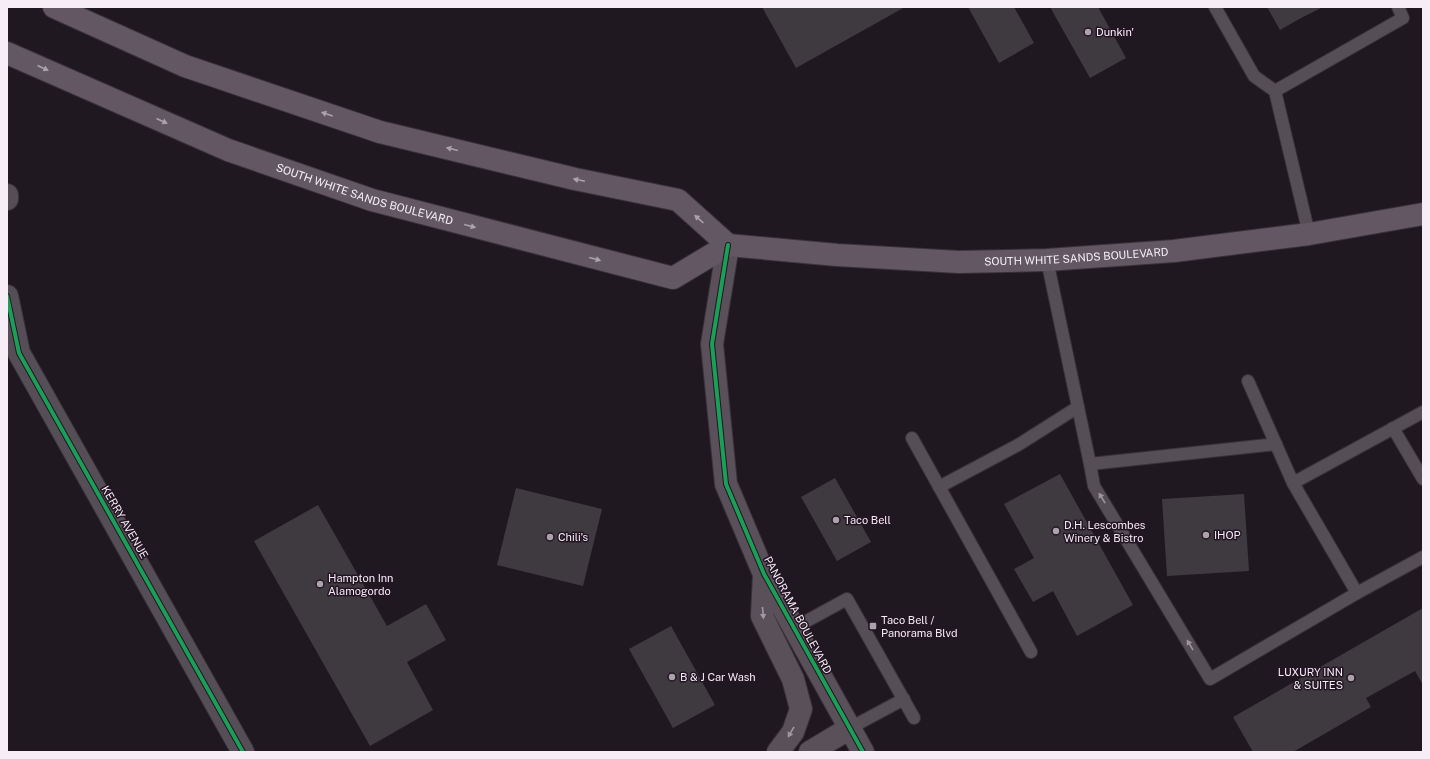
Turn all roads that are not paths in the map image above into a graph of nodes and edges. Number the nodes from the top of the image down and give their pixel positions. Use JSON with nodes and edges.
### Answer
{"nodes":[{"id":1,"x":54,"y":7,"type":"edge"},
{"id":2,"x":1215,"y":7,"type":"edge"},
{"id":3,"x":1398,"y":7,"type":"edge"},
{"id":4,"x":7,"y":53,"type":"edge"},
{"id":5,"x":1275,"y":91,"type":"junction"},
{"id":6,"x":7,"y":195,"type":"edge"},
{"id":7,"x":7,"y":199,"type":"edge"},
{"id":8,"x":1423,"y":214,"type":"edge"},
{"id":9,"x":1309,"y":234,"type":"junction"},
{"id":10,"x":728,"y":245,"type":"junction"},
{"id":11,"x":1047,"y":260,"type":"junction"},
{"id":12,"x":7,"y":296,"type":"edge"},
{"id":13,"x":1248,"y":381,"type":"dead end"},
{"id":14,"x":1078,"y":407,"type":"junction"},
{"id":15,"x":1423,"y":412,"type":"edge"},
{"id":16,"x":1393,"y":428,"type":"junction"},
{"id":17,"x":912,"y":438,"type":"dead end"},
{"id":18,"x":1276,"y":444,"type":"junction"},
{"id":19,"x":1090,"y":464,"type":"junction"},
{"id":20,"x":1423,"y":479,"type":"edge"},
{"id":21,"x":1292,"y":482,"type":"junction"},
{"id":22,"x":939,"y":487,"type":"junction"},
{"id":23,"x":1423,"y":557,"type":"edge"},
{"id":24,"x":764,"y":574,"type":"junction"},
{"id":25,"x":1357,"y":592,"type":"junction"},
{"id":26,"x":794,"y":628,"type":"junction"},
{"id":27,"x":1031,"y":652,"type":"dead end"},
{"id":28,"x":904,"y":698,"type":"junction"},
{"id":29,"x":914,"y":718,"type":"dead end"},
{"id":30,"x":850,"y":728,"type":"junction"},
{"id":31,"x":242,"y":752,"type":"edge"},
{"id":32,"x":778,"y":752,"type":"edge"},
{"id":33,"x":810,"y":752,"type":"edge"},
{"id":34,"x":863,"y":752,"type":"edge"}],
"edges":[{"from":10,"to":1,"type":"main road","one_way":true},
{"from":2,"to":5,"type":"lane"},
{"from":3,"to":5,"type":"lane"},
{"from":4,"to":10,"type":"main road","name":"SOUTH WHITE SANDS BOULEVARD","one_way":true},
{"from":5,"to":9,"type":"lane"},
{"from":6,"to":7,"type":"street"},
{"from":8,"to":9,"type":"main road","name":"SOUTH WHITE SANDS BOULEVARD"},
{"from":9,"to":11,"type":"main road","name":"SOUTH WHITE SANDS BOULEVARD"},
{"from":10,"to":11,"type":"main road","name":"SOUTH WHITE SANDS BOULEVARD"},
{"from":10,"to":24,"type":"main road","name":"PANORAMA BOULEVARD"},
{"from":11,"to":14,"type":"lane"},
{"from":12,"to":31,"type":"street","name":"KERRY AVENUE"},
{"from":13,"to":18,"type":"lane"},
{"from":14,"to":19,"type":"lane"},
{"from":14,"to":22,"type":"lane"},
{"from":15,"to":16,"type":"lane"},
{"from":16,"to":20,"type":"lane"},
{"from":16,"to":21,"type":"lane"},
{"from":17,"to":22,"type":"lane"},
{"from":18,"to":19,"type":"lane"},
{"from":18,"to":21,"type":"lane"},
{"from":25,"to":19,"type":"lane","one_way":true},
{"from":21,"to":25,"type":"lane"},
{"from":22,"to":27,"type":"lane"},
{"from":23,"to":25,"type":"lane"},
{"from":24,"to":26,"type":"main road","name":"PANORAMA BOULEVARD"},
{"from":24,"to":32,"type":"main road","one_way":true},
{"from":26,"to":28,"type":"lane"},
{"from":26,"to":30,"type":"main road","name":"PANORAMA BOULEVARD"},
{"from":28,"to":29,"type":"lane"},
{"from":28,"to":30,"type":"lane"},
{"from":30,"to":33,"type":"main road"},
{"from":30,"to":34,"type":"main road","name":"PANORAMA BOULEVARD"}]}
